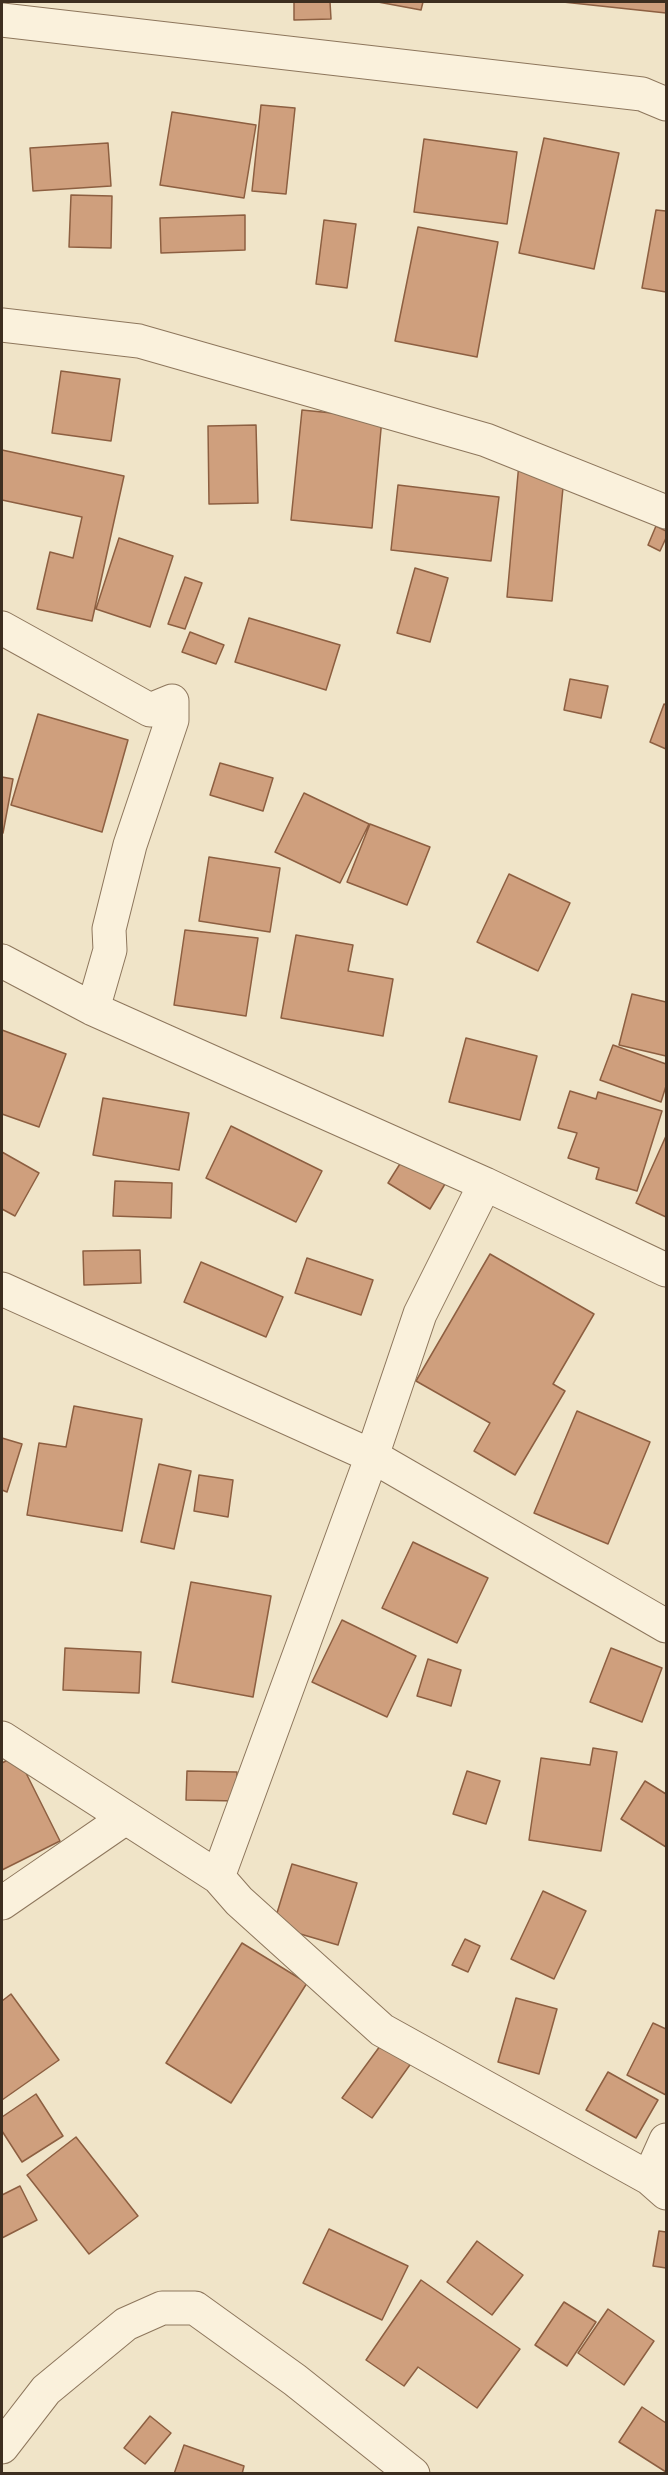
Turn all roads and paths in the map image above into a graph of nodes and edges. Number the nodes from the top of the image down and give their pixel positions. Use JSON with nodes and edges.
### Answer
{"nodes":[{"id":1,"x":2,"y":20,"type":"edge"},
{"id":2,"x":666,"y":104,"type":"edge"},
{"id":3,"x":2,"y":325,"type":"edge"},
{"id":4,"x":666,"y":512,"type":"edge"},
{"id":5,"x":2,"y":628,"type":"edge"},
{"id":6,"x":4,"y":966,"type":"edge"},
{"id":7,"x":93,"y":1009,"type":"junction"},
{"id":8,"x":486,"y":1184,"type":"junction"},
{"id":9,"x":666,"y":1270,"type":"edge"},
{"id":10,"x":2,"y":1289,"type":"edge"},
{"id":11,"x":372,"y":1456,"type":"junction"},
{"id":12,"x":666,"y":1626,"type":"edge"},
{"id":13,"x":2,"y":1738,"type":"edge"},
{"id":14,"x":124,"y":1819,"type":"junction"},
{"id":15,"x":218,"y":1877,"type":"junction"},
{"id":16,"x":2,"y":1903,"type":"edge"},
{"id":17,"x":666,"y":2140,"type":"edge"},
{"id":18,"x":658,"y":2185,"type":"edge"},
{"id":19,"x":2,"y":2447,"type":"edge"},
{"id":20,"x":398,"y":2469,"type":"edge"}],
"edges":[{"from":1,"to":2,"type":"street"},
{"from":3,"to":4,"type":"street"},
{"from":5,"to":7,"type":"street"},
{"from":6,"to":7,"type":"street"},
{"from":7,"to":8,"type":"street"},
{"from":8,"to":9,"type":"street"},
{"from":8,"to":11,"type":"street"},
{"from":10,"to":11,"type":"street"},
{"from":11,"to":12,"type":"street"},
{"from":11,"to":15,"type":"street"},
{"from":13,"to":14,"type":"street"},
{"from":14,"to":15,"type":"street"},
{"from":14,"to":16,"type":"street"},
{"from":15,"to":18,"type":"street"},
{"from":17,"to":18,"type":"street"},
{"from":19,"to":20,"type":"street"}]}
